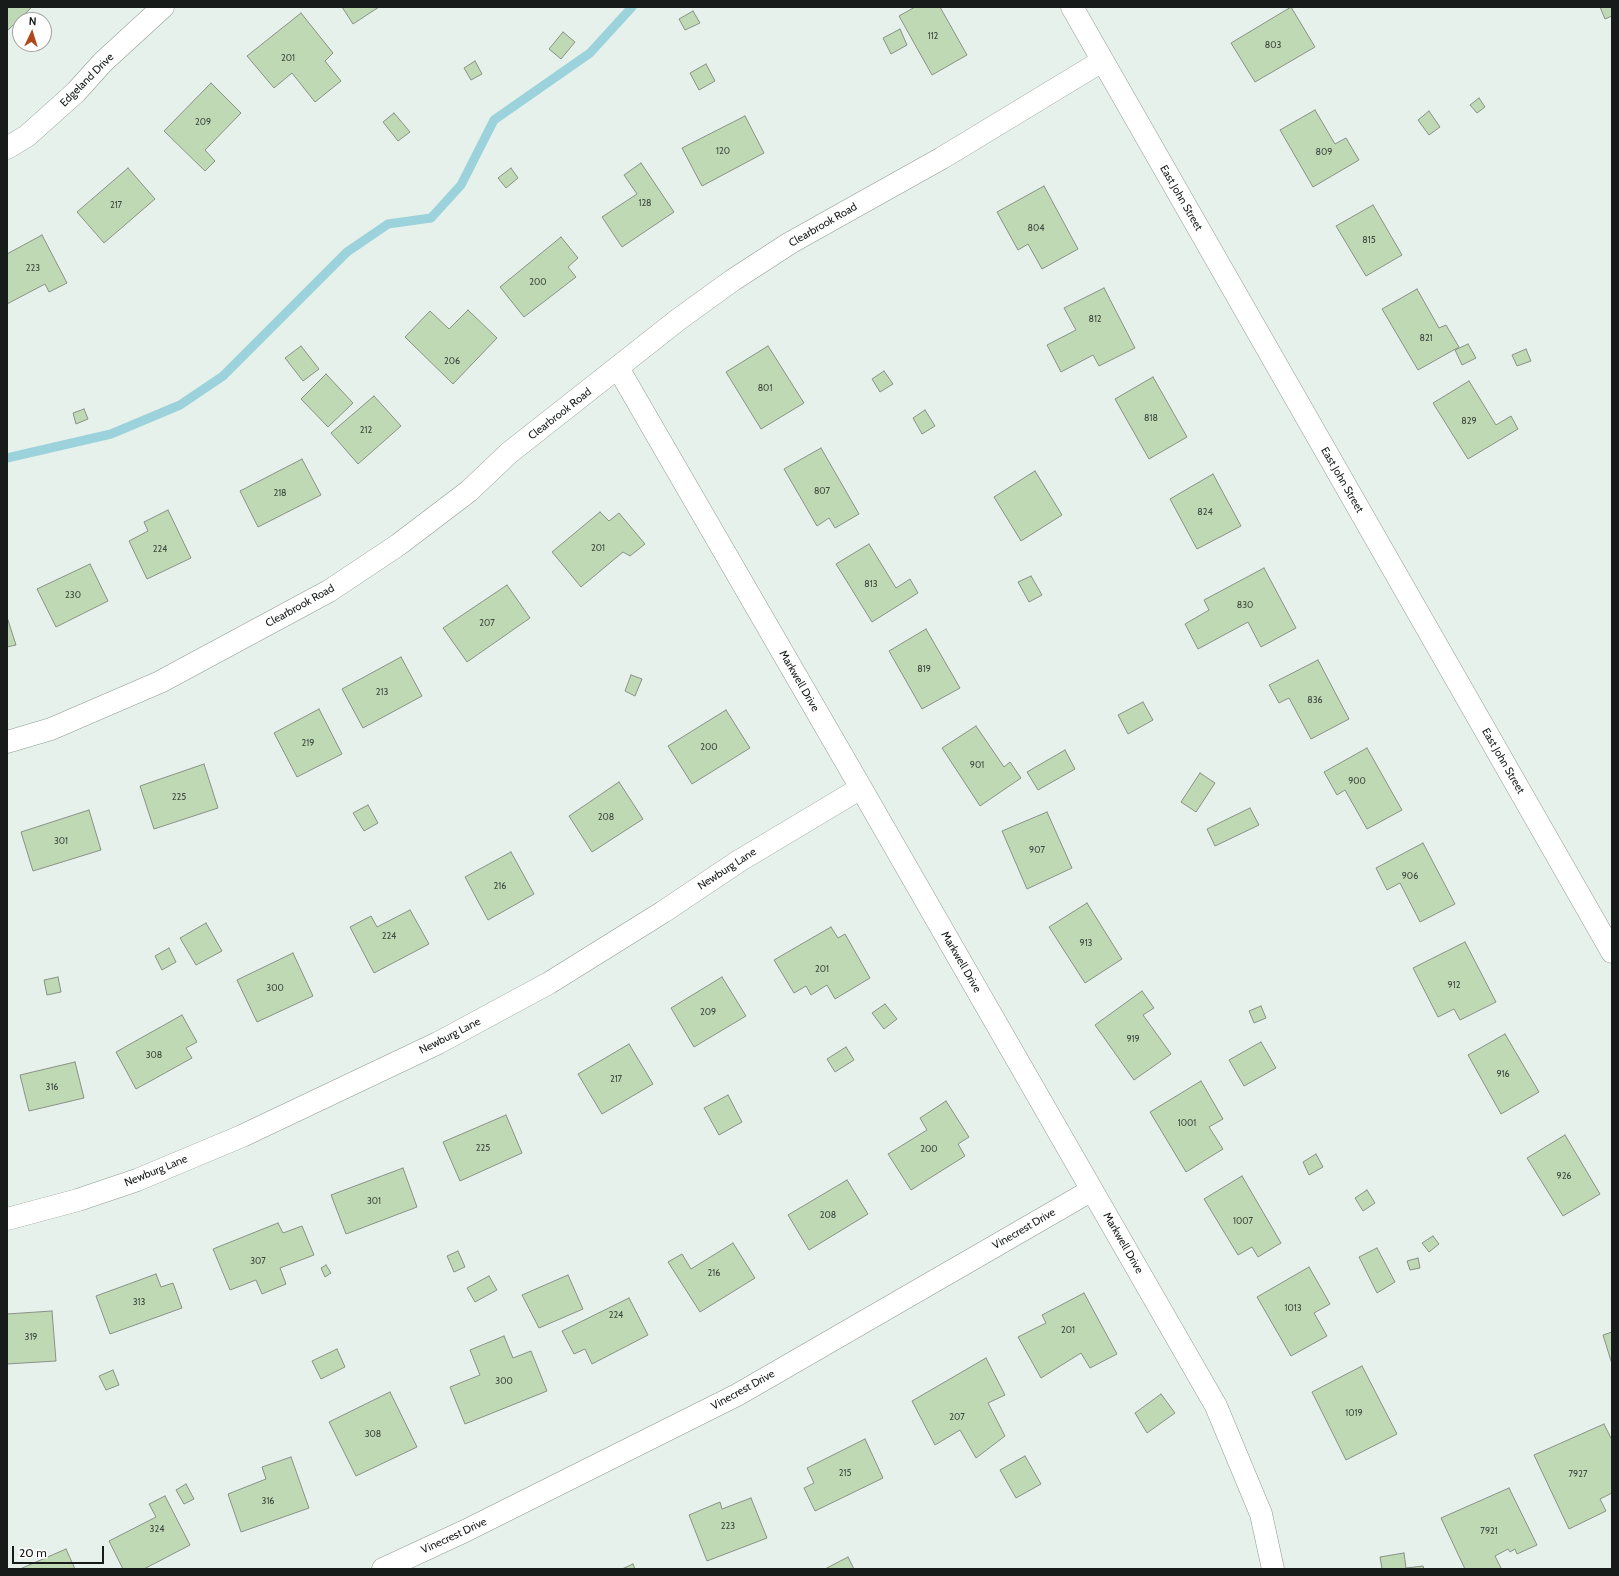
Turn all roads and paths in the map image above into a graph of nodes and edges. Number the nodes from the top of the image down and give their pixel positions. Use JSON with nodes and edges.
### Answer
{"nodes":[{"id":1,"x":163,"y":7,"type":"edge"},
{"id":2,"x":1072,"y":7,"type":"edge"},
{"id":3,"x":1102,"y":61,"type":"junction"},
{"id":4,"x":7,"y":148,"type":"edge"},
{"id":5,"x":618,"y":368,"type":"junction"},
{"id":6,"x":7,"y":742,"type":"edge"},
{"id":7,"x":861,"y":788,"type":"junction"},
{"id":8,"x":1612,"y":952,"type":"edge"},
{"id":9,"x":1092,"y":1190,"type":"junction"},
{"id":10,"x":7,"y":1219,"type":"edge"},
{"id":11,"x":383,"y":1569,"type":"edge"},
{"id":12,"x":1273,"y":1569,"type":"edge"}],
"edges":[{"from":1,"to":4,"type":"street","name":"Edgeland Drive"},
{"from":2,"to":3,"type":"street","name":"East John Street"},
{"from":3,"to":5,"type":"street","name":"Clearbrook Road"},
{"from":3,"to":8,"type":"street","name":"East John Street"},
{"from":5,"to":6,"type":"street","name":"Clearbrook Road"},
{"from":5,"to":7,"type":"street","name":"Markwell Drive"},
{"from":7,"to":9,"type":"street","name":"Markwell Drive"},
{"from":7,"to":10,"type":"street","name":"Newburg Lane"},
{"from":9,"to":11,"type":"street","name":"Vinecrest Drive"},
{"from":9,"to":12,"type":"street","name":"Markwell Drive"}]}
